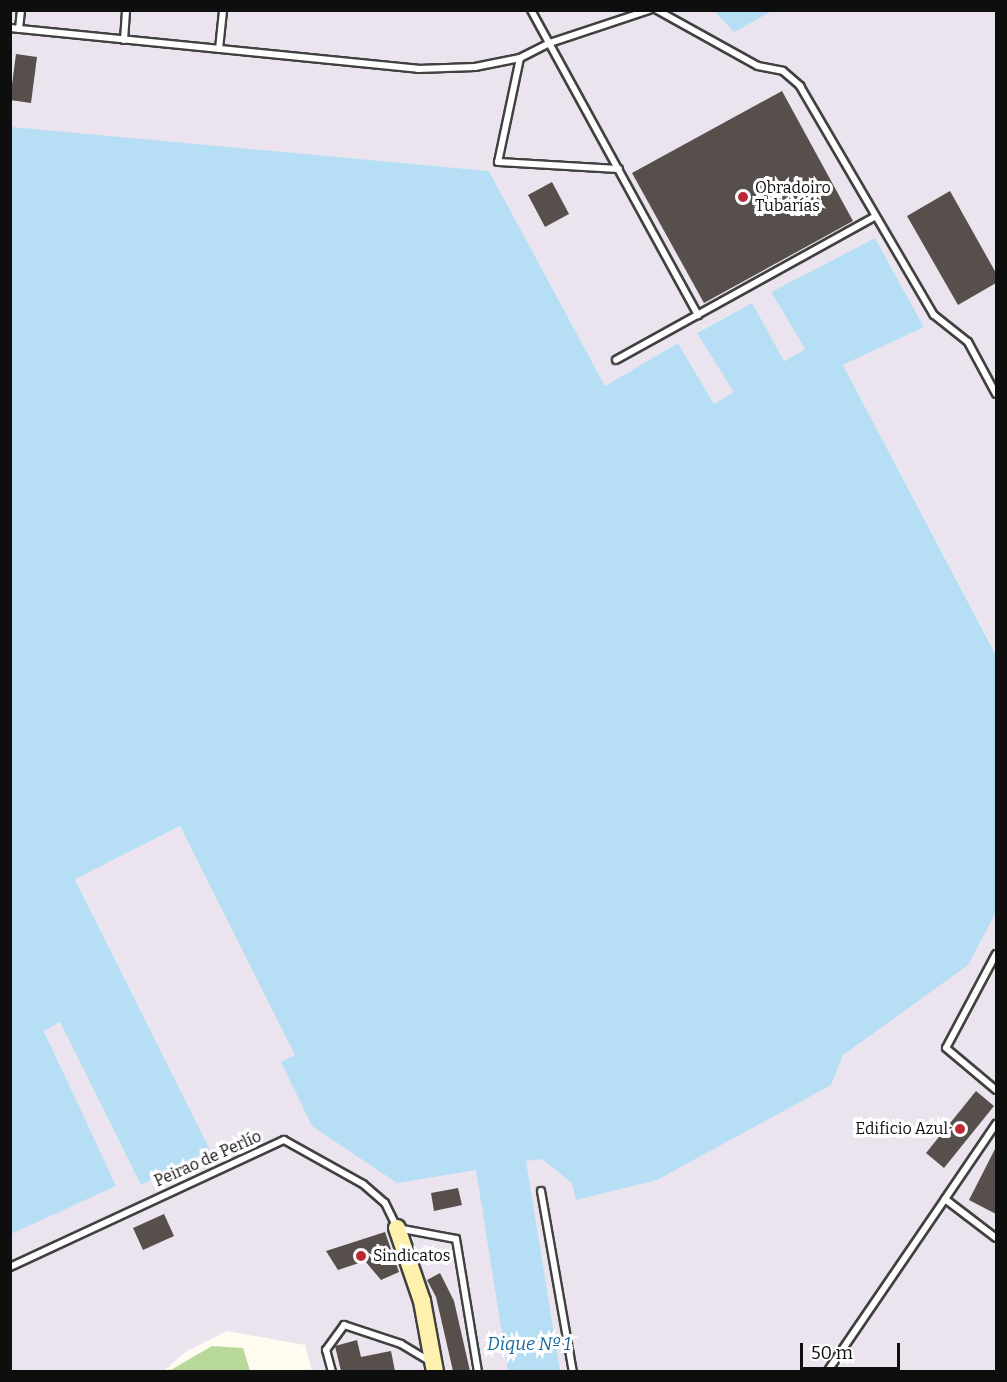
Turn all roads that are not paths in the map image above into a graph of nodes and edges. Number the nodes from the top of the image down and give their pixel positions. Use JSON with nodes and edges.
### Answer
{"nodes":[{"id":1,"x":21,"y":10,"type":"edge"},
{"id":2,"x":126,"y":10,"type":"edge"},
{"id":3,"x":223,"y":10,"type":"edge"},
{"id":4,"x":531,"y":10,"type":"edge"},
{"id":5,"x":649,"y":10,"type":"edge"},
{"id":6,"x":657,"y":10,"type":"edge"},
{"id":7,"x":10,"y":28,"type":"edge"},
{"id":8,"x":20,"y":29,"type":"junction"},
{"id":9,"x":124,"y":40,"type":"junction"},
{"id":10,"x":549,"y":43,"type":"junction"},
{"id":11,"x":219,"y":49,"type":"junction"},
{"id":12,"x":520,"y":58,"type":"junction"},
{"id":13,"x":619,"y":169,"type":"junction"},
{"id":14,"x":874,"y":217,"type":"junction"},
{"id":15,"x":698,"y":315,"type":"junction"},
{"id":16,"x":616,"y":360,"type":"dead end"},
{"id":17,"x":996,"y":394,"type":"edge"},
{"id":18,"x":996,"y":954,"type":"edge"},
{"id":19,"x":996,"y":1090,"type":"edge"},
{"id":20,"x":996,"y":1124,"type":"edge"},
{"id":21,"x":541,"y":1191,"type":"dead end"},
{"id":22,"x":945,"y":1199,"type":"junction"},
{"id":23,"x":397,"y":1228,"type":"junction"},
{"id":24,"x":996,"y":1238,"type":"edge"},
{"id":25,"x":10,"y":1267,"type":"edge"},
{"id":26,"x":434,"y":1368,"type":"edge"},
{"id":27,"x":332,"y":1371,"type":"edge"},
{"id":28,"x":478,"y":1371,"type":"edge"},
{"id":29,"x":573,"y":1371,"type":"edge"},
{"id":30,"x":827,"y":1371,"type":"edge"}],
"edges":[{"from":1,"to":8,"type":"lane"},
{"from":2,"to":9,"type":"lane"},
{"from":3,"to":11,"type":"lane"},
{"from":4,"to":10,"type":"lane"},
{"from":5,"to":10,"type":"lane"},
{"from":6,"to":14,"type":"lane"},
{"from":7,"to":8,"type":"lane"},
{"from":8,"to":9,"type":"lane"},
{"from":9,"to":11,"type":"lane"},
{"from":10,"to":12,"type":"lane"},
{"from":10,"to":13,"type":"lane"},
{"from":11,"to":12,"type":"lane"},
{"from":12,"to":13,"type":"lane"},
{"from":13,"to":15,"type":"lane"},
{"from":14,"to":15,"type":"lane"},
{"from":14,"to":17,"type":"lane"},
{"from":15,"to":16,"type":"lane"},
{"from":18,"to":19,"type":"lane"},
{"from":20,"to":22,"type":"lane"},
{"from":21,"to":29,"type":"lane"},
{"from":22,"to":24,"type":"lane"},
{"from":22,"to":30,"type":"lane"},
{"from":23,"to":25,"type":"lane","name":"Peirao de Perlío"},
{"from":23,"to":26,"type":"street"},
{"from":23,"to":28,"type":"lane"},
{"from":26,"to":27,"type":"lane"}]}
